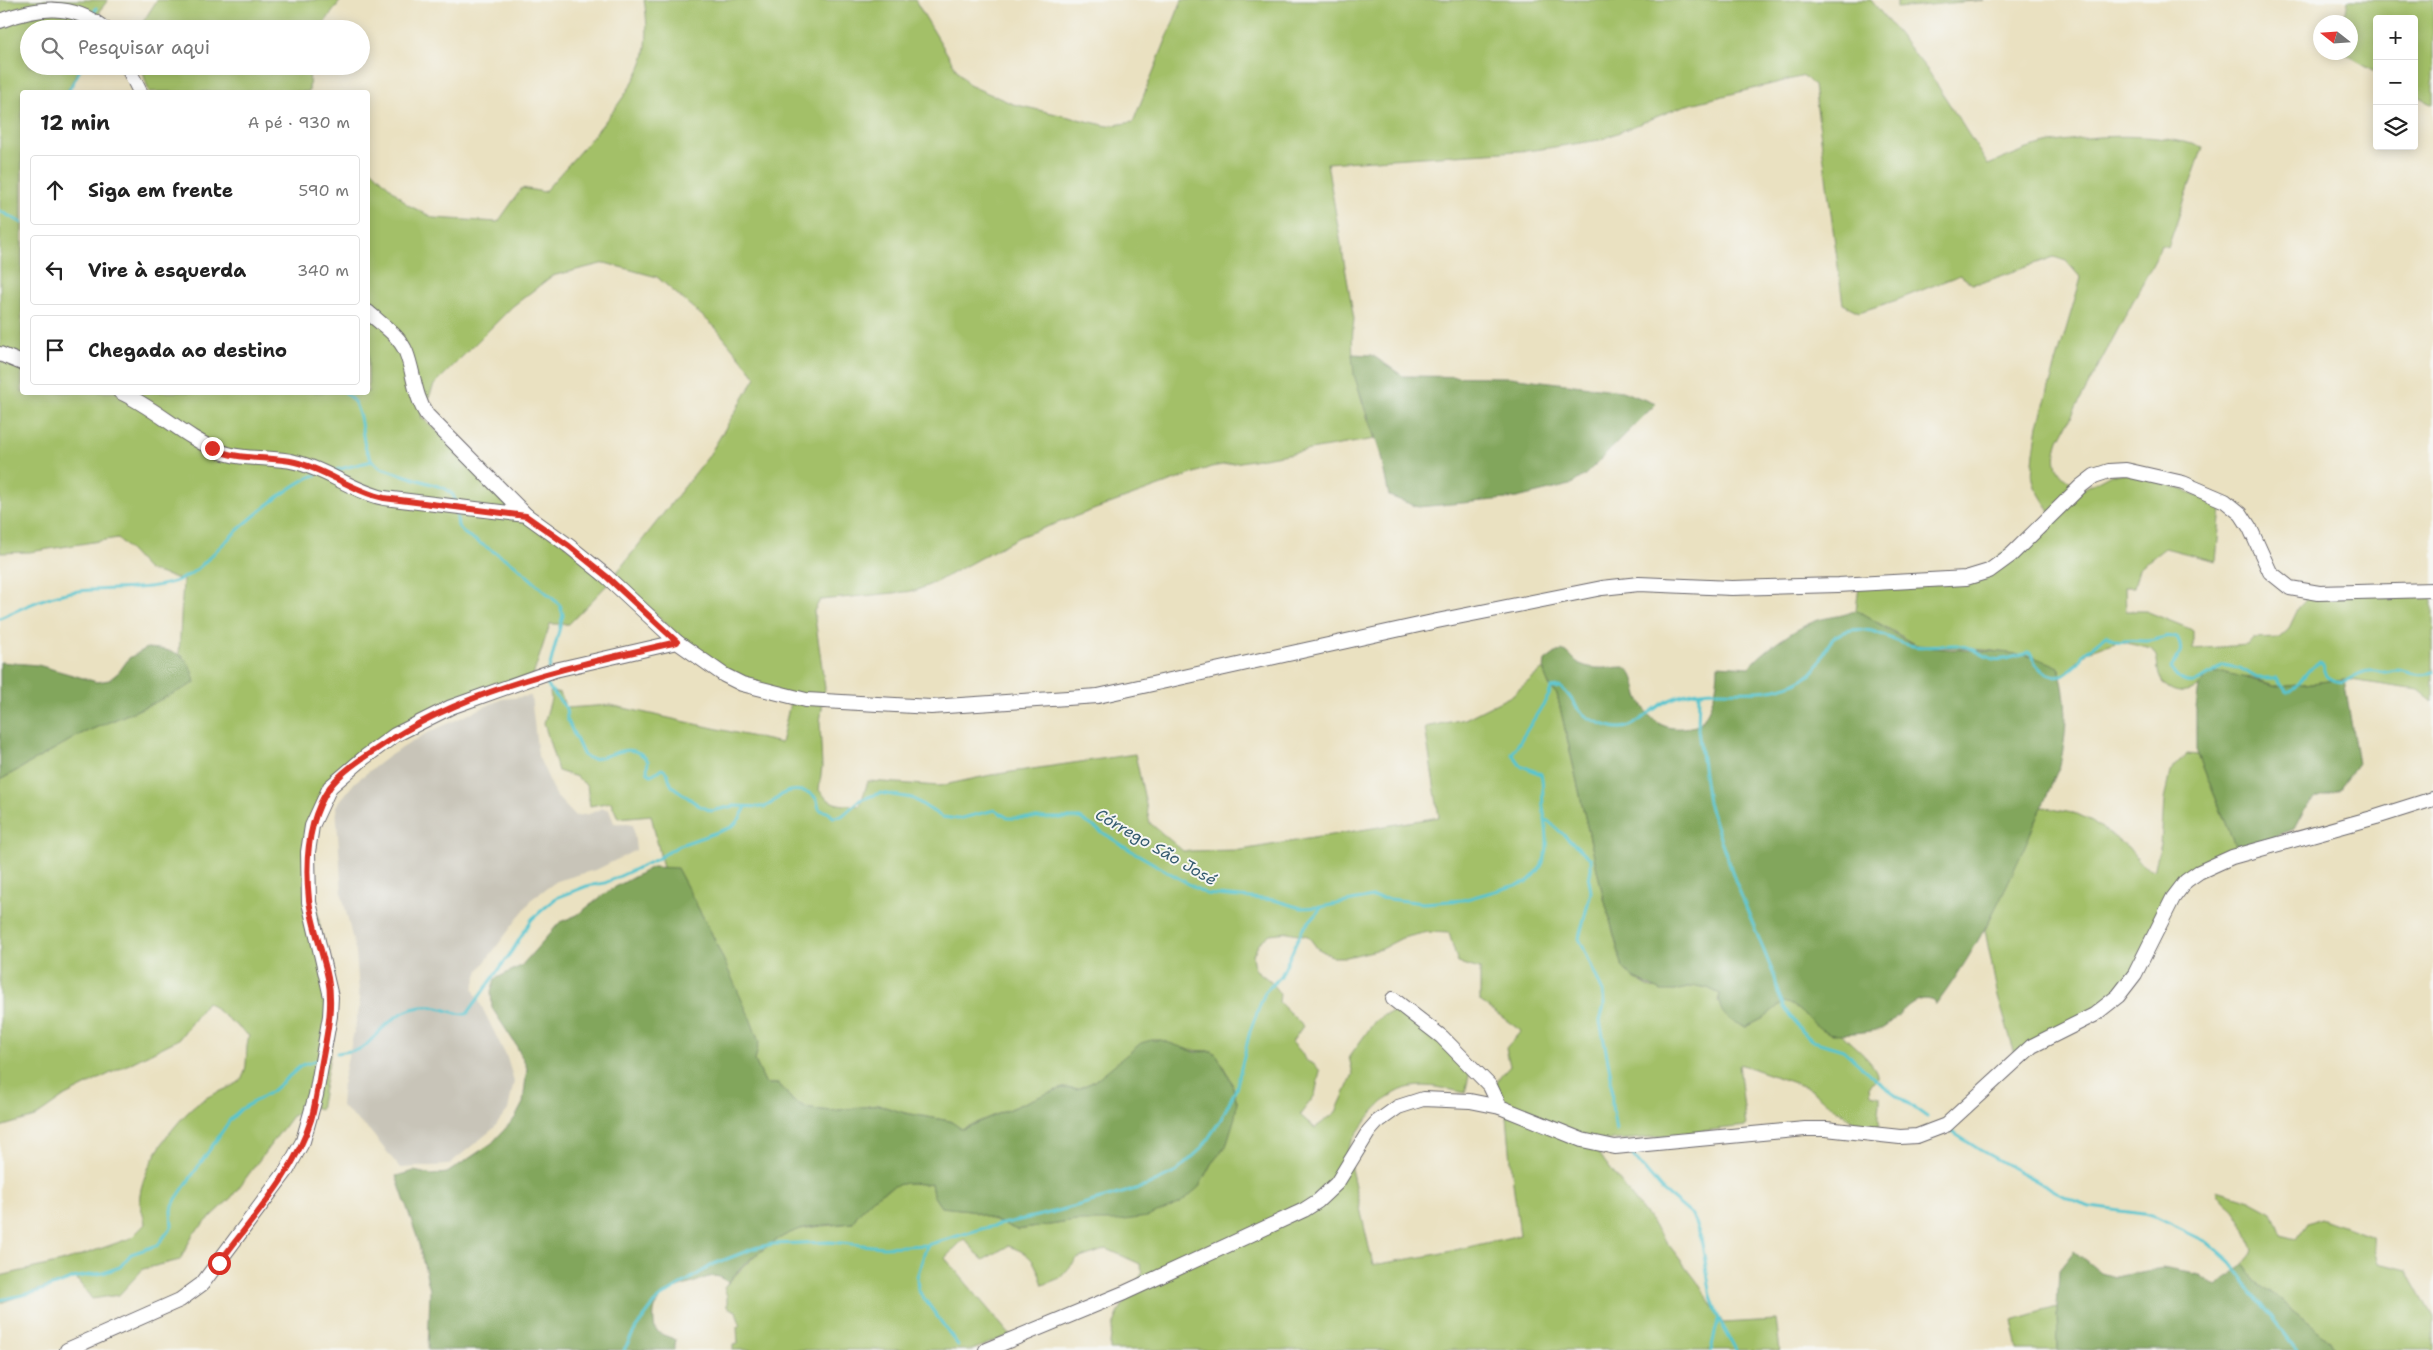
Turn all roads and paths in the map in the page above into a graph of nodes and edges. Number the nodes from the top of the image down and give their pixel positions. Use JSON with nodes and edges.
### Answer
{"nodes":[{"id":1,"x":91,"y":20,"type":"edge"},
{"id":2,"x":0,"y":21,"type":"edge"},
{"id":3,"x":132,"y":75,"type":"edge"},
{"id":4,"x":139,"y":90,"type":"edge"},
{"id":5,"x":370,"y":314,"type":"edge"},
{"id":6,"x":0,"y":354,"type":"edge"},
{"id":7,"x":20,"y":362,"type":"edge"},
{"id":8,"x":126,"y":395,"type":"edge"},
{"id":9,"x":526,"y":516,"type":"junction"},
{"id":10,"x":2433,"y":590,"type":"edge"},
{"id":11,"x":677,"y":642,"type":"junction"},
{"id":12,"x":2433,"y":798,"type":"edge"},
{"id":13,"x":1393,"y":999,"type":"dead end"},
{"id":14,"x":1500,"y":1107,"type":"junction"},
{"id":15,"x":67,"y":1350,"type":"edge"},
{"id":16,"x":986,"y":1350,"type":"edge"}],
"edges":[{"from":1,"to":2,"type":"street"},
{"from":3,"to":4,"type":"street"},
{"from":5,"to":9,"type":"street"},
{"from":6,"to":7,"type":"street"},
{"from":8,"to":9,"type":"street"},
{"from":9,"to":11,"type":"street"},
{"from":10,"to":11,"type":"street"},
{"from":11,"to":15,"type":"street"},
{"from":12,"to":14,"type":"street"},
{"from":13,"to":14,"type":"street"},
{"from":14,"to":16,"type":"street"}]}
